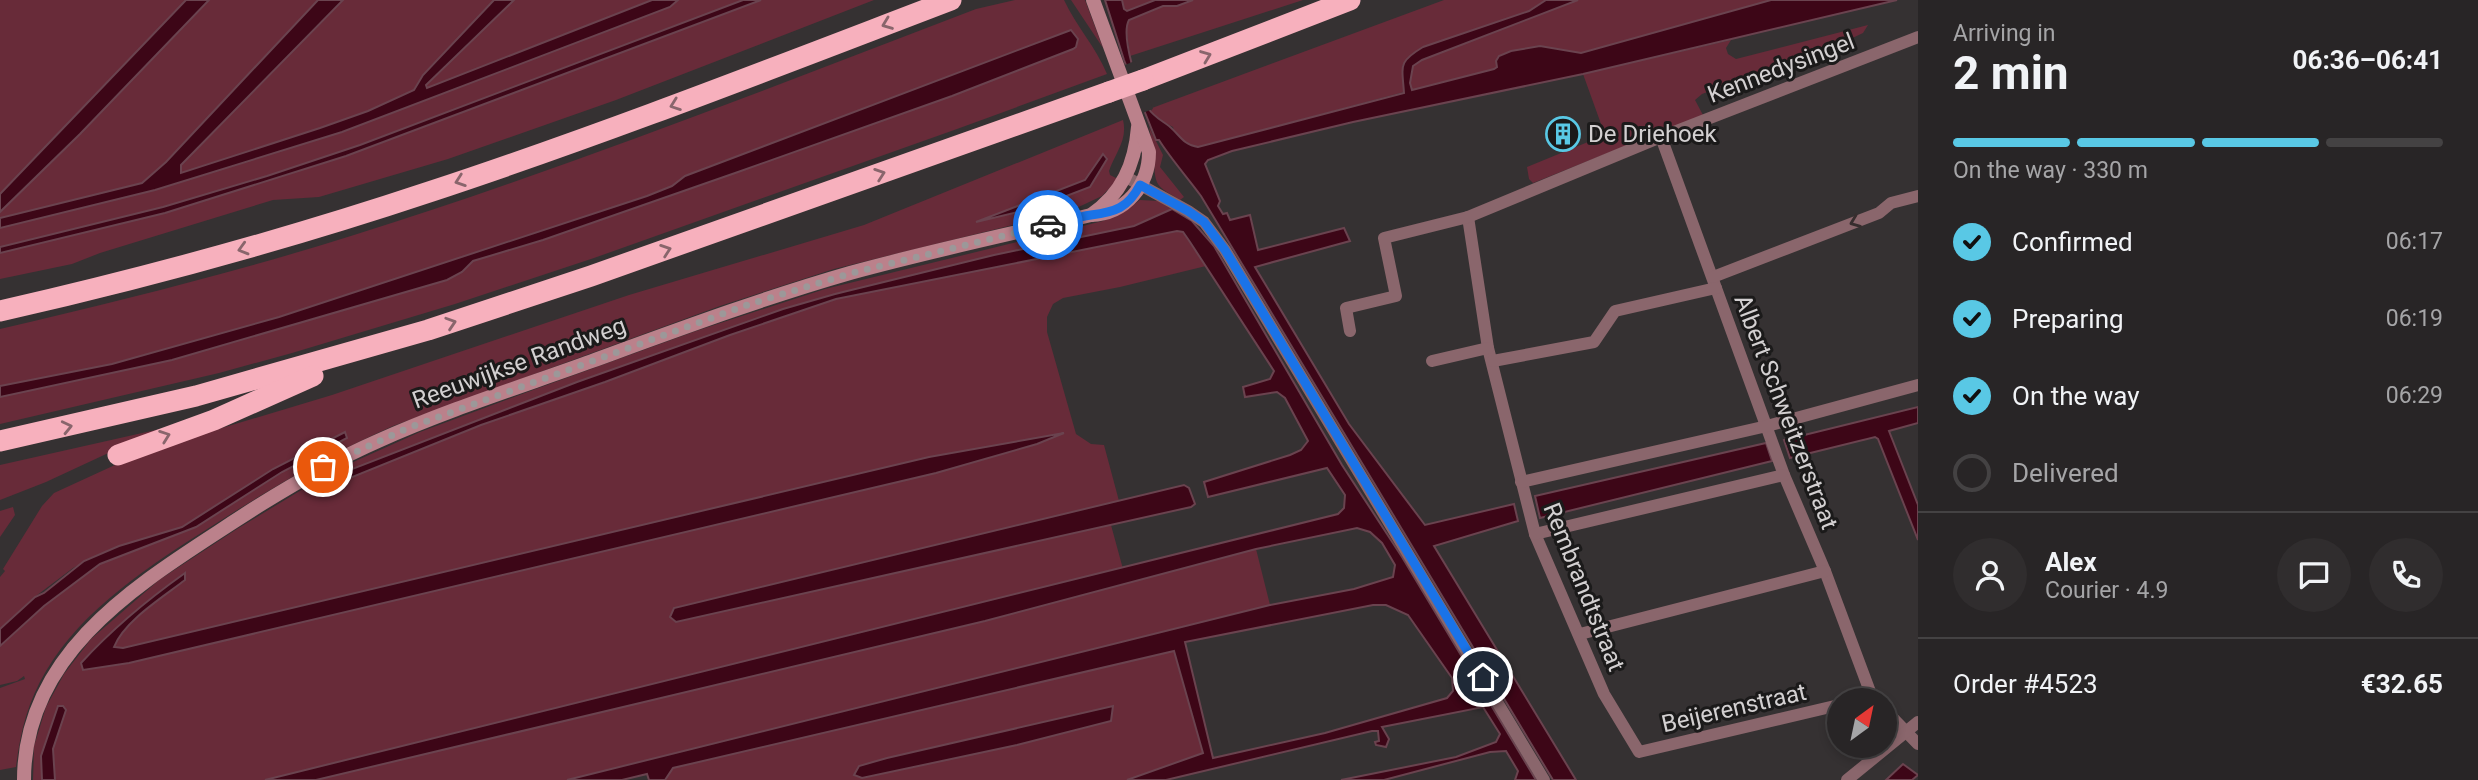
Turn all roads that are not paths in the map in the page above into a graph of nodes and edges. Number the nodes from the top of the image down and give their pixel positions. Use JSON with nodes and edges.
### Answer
{"nodes":[{"id":1,"x":951,"y":0,"type":"edge"},
{"id":2,"x":1093,"y":0,"type":"edge"},
{"id":3,"x":1350,"y":0,"type":"edge"},
{"id":4,"x":1918,"y":37,"type":"edge"},
{"id":5,"x":1138,"y":124,"type":"junction"},
{"id":6,"x":1661,"y":137,"type":"junction"},
{"id":7,"x":1126,"y":177,"type":"junction"},
{"id":8,"x":1140,"y":185,"type":"junction"},
{"id":9,"x":1918,"y":196,"type":"edge"},
{"id":10,"x":1091,"y":215,"type":"junction"},
{"id":11,"x":1468,"y":217,"type":"junction"},
{"id":12,"x":1715,"y":282,"type":"junction"},
{"id":13,"x":0,"y":311,"type":"edge"},
{"id":14,"x":1350,"y":331,"type":"dead end"},
{"id":15,"x":385,"y":344,"type":"junction"},
{"id":16,"x":1490,"y":355,"type":"junction"},
{"id":17,"x":1432,"y":361,"type":"dead end"},
{"id":18,"x":1918,"y":385,"type":"edge"},
{"id":19,"x":1767,"y":426,"type":"junction"},
{"id":20,"x":0,"y":441,"type":"edge"},
{"id":21,"x":118,"y":454,"type":"dead end"},
{"id":22,"x":1784,"y":475,"type":"junction"},
{"id":23,"x":1521,"y":482,"type":"junction"},
{"id":24,"x":1535,"y":534,"type":"junction"},
{"id":25,"x":1825,"y":571,"type":"junction"},
{"id":26,"x":1580,"y":634,"type":"junction"},
{"id":27,"x":1864,"y":688,"type":"edge"},
{"id":28,"x":1827,"y":708,"type":"edge"},
{"id":29,"x":1897,"y":721,"type":"edge"},
{"id":30,"x":1918,"y":722,"type":"edge"},
{"id":31,"x":1906,"y":730,"type":"junction"},
{"id":32,"x":1918,"y":744,"type":"edge"},
{"id":33,"x":1639,"y":752,"type":"joint"},
{"id":34,"x":24,"y":780,"type":"edge"},
{"id":35,"x":1544,"y":780,"type":"edge"},
{"id":36,"x":1847,"y":780,"type":"edge"}],
"edges":[{"from":1,"to":13,"type":"highway","one_way":true},
{"from":2,"to":5,"type":"main road","name":"Reeuwijkse Randweg"},
{"from":15,"to":3,"type":"highway","one_way":true,"bridge":true},
{"from":4,"to":6,"type":"street","name":"Kennedysingel"},
{"from":5,"to":7,"type":"main road","name":"Reeuwijkse Randweg"},
{"from":5,"to":8,"type":"main road","name":"Reeuwijkse Randweg"},
{"from":6,"to":11,"type":"street","name":"Kennedysingel"},
{"from":6,"to":12,"type":"street","name":"Albert Schweitzerstraat"},
{"from":7,"to":8,"type":"street"},
{"from":7,"to":10,"type":"main road","name":"Reeuwijkse Randweg"},
{"from":8,"to":10,"type":"main road","name":"Reeuwijkse Randweg"},
{"from":8,"to":35,"type":"street"},
{"from":9,"to":12,"type":"street","one_way":true},
{"from":10,"to":34,"type":"main road","name":"Reeuwijkse Randweg"},
{"from":11,"to":14,"type":"street","name":"Kennedysingel"},
{"from":11,"to":16,"type":"street","name":"Rembrandtstraat"},
{"from":12,"to":16,"type":"street"},
{"from":12,"to":19,"type":"street","name":"Albert Schweitzerstraat"},
{"from":20,"to":15,"type":"highway","one_way":true},
{"from":21,"to":15,"type":"highway","one_way":true},
{"from":16,"to":17,"type":"street"},
{"from":16,"to":23,"type":"street","name":"Rembrandtstraat"},
{"from":18,"to":19,"type":"street"},
{"from":19,"to":22,"type":"street","name":"Albert Schweitzerstraat"},
{"from":19,"to":23,"type":"street"},
{"from":22,"to":24,"type":"street"},
{"from":22,"to":25,"type":"street","name":"Albert Schweitzerstraat"},
{"from":23,"to":24,"type":"street","name":"Rembrandtstraat"},
{"from":24,"to":26,"type":"street","name":"Rembrandtstraat"},
{"from":25,"to":26,"type":"street"},
{"from":25,"to":27,"type":"street","name":"Albert Schweitzerstraat"},
{"from":26,"to":33,"type":"street","name":"Rembrandtstraat"},
{"from":28,"to":33,"type":"street","name":"Beijerenstraat"},
{"from":29,"to":31,"type":"street"},
{"from":30,"to":31,"type":"street"},
{"from":31,"to":32,"type":"street"},
{"from":31,"to":36,"type":"street"}]}
